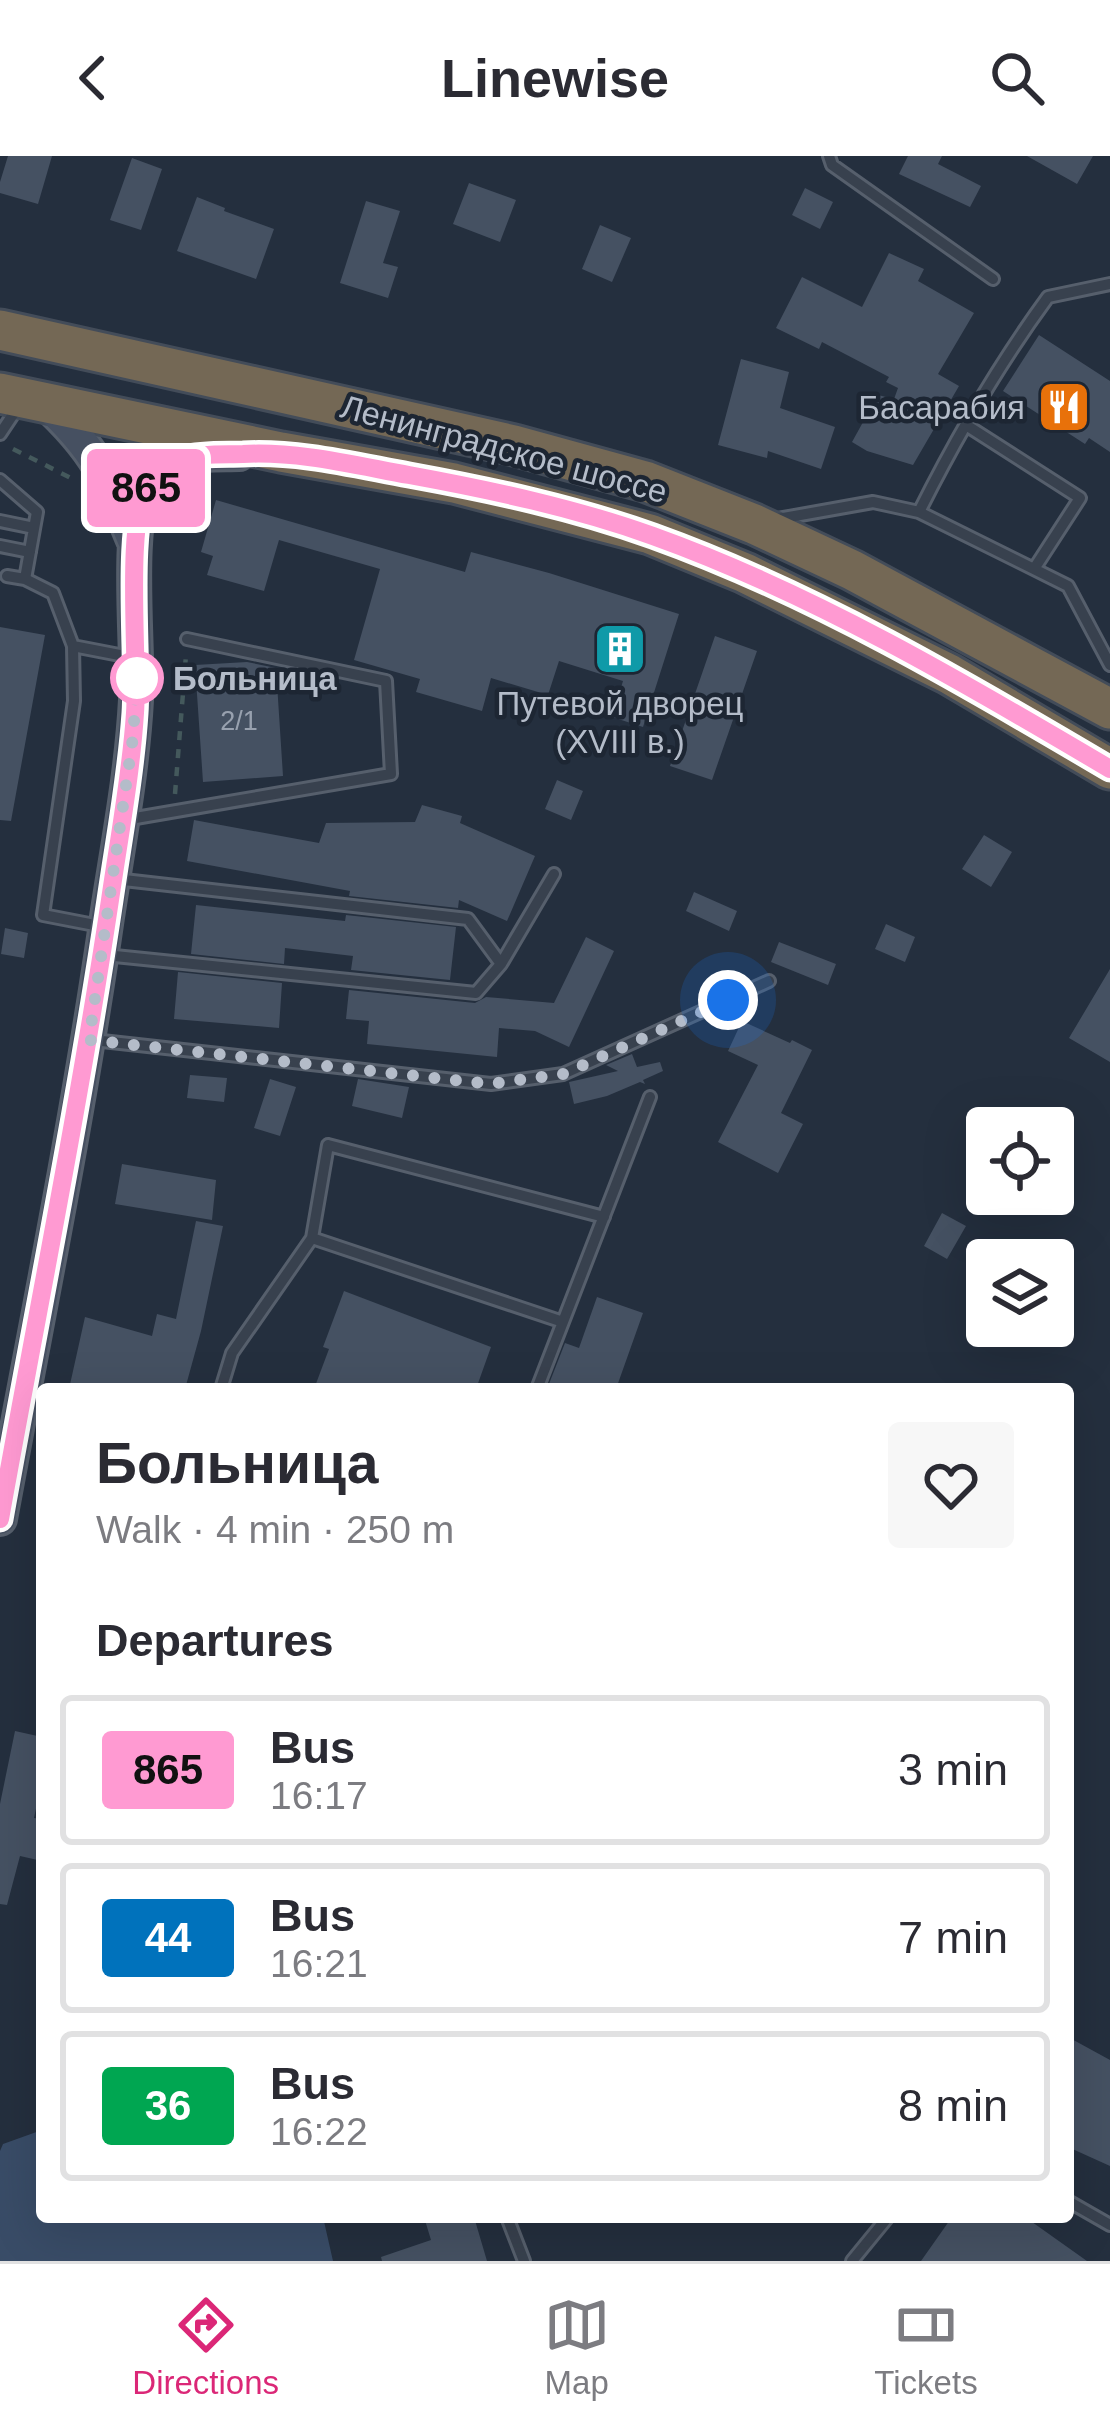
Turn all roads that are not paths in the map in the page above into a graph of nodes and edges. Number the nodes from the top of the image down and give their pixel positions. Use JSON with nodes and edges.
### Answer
{"nodes":[{"id":1,"x":829,"y":156,"type":"edge"},
{"id":2,"x":993,"y":279,"type":"dead end"},
{"id":3,"x":1110,"y":284,"type":"edge"},
{"id":4,"x":0,"y":330,"type":"edge"},
{"id":5,"x":23,"y":398,"type":"edge"},
{"id":6,"x":966,"y":425,"type":"junction"},
{"id":7,"x":0,"y":434,"type":"edge"},
{"id":8,"x":281,"y":452,"type":"junction"},
{"id":9,"x":0,"y":480,"type":"edge"},
{"id":10,"x":919,"y":512,"type":"junction"},
{"id":11,"x":0,"y":521,"type":"edge"},
{"id":12,"x":754,"y":524,"type":"junction"},
{"id":13,"x":34,"y":528,"type":"junction"},
{"id":14,"x":135,"y":545,"type":"junction"},
{"id":15,"x":0,"y":546,"type":"edge"},
{"id":16,"x":30,"y":552,"type":"junction"},
{"id":17,"x":1034,"y":569,"type":"junction"},
{"id":18,"x":7,"y":576,"type":"dead end"},
{"id":19,"x":25,"y":579,"type":"junction"},
{"id":20,"x":188,"y":639,"type":"road end"},
{"id":21,"x":73,"y":646,"type":"junction"},
{"id":22,"x":136,"y":658,"type":"junction"},
{"id":23,"x":1110,"y":664,"type":"edge"},
{"id":24,"x":1110,"y":709,"type":"edge"},
{"id":25,"x":1110,"y":769,"type":"edge"},
{"id":26,"x":121,"y":820,"type":"junction"},
{"id":27,"x":554,"y":874,"type":"dead end"},
{"id":28,"x":113,"y":879,"type":"junction"},
{"id":29,"x":104,"y":941,"type":"junction"},
{"id":30,"x":501,"y":964,"type":"junction"},
{"id":31,"x":769,"y":981,"type":"dead end"},
{"id":32,"x":89,"y":1040,"type":"junction"},
{"id":33,"x":650,"y":1097,"type":"dead end"},
{"id":34,"x":604,"y":1216,"type":"junction"},
{"id":35,"x":312,"y":1238,"type":"junction"},
{"id":36,"x":563,"y":1322,"type":"junction"},
{"id":37,"x":223,"y":1383,"type":"edge"},
{"id":38,"x":539,"y":1383,"type":"edge"},
{"id":39,"x":0,"y":1519,"type":"edge"},
{"id":40,"x":1074,"y":2204,"type":"edge"},
{"id":41,"x":509,"y":2223,"type":"edge"},
{"id":42,"x":884,"y":2223,"type":"edge"},
{"id":43,"x":1110,"y":2225,"type":"edge"},
{"id":44,"x":524,"y":2261,"type":"edge"},
{"id":45,"x":852,"y":2261,"type":"edge"}],
"edges":[{"from":1,"to":2,"type":"lane"},
{"from":3,"to":6,"type":"lane"},
{"from":4,"to":12,"type":"highway","name":"Ленинградское шоссе"},
{"from":5,"to":7,"type":"lane"},
{"from":5,"to":8,"type":"highway","name":"Ленинградское шоссе"},
{"from":5,"to":14,"type":"main road"},
{"from":6,"to":10,"type":"lane"},
{"from":6,"to":17,"type":"lane"},
{"from":8,"to":14,"type":"main road"},
{"from":8,"to":25,"type":"highway","name":"Ленинградское шоссе"},
{"from":9,"to":13,"type":"lane"},
{"from":10,"to":12,"type":"lane"},
{"from":10,"to":17,"type":"lane"},
{"from":11,"to":13,"type":"lane"},
{"from":12,"to":24,"type":"highway","name":"Ленинградское шоссе"},
{"from":13,"to":16,"type":"lane"},
{"from":14,"to":22,"type":"main road"},
{"from":15,"to":16,"type":"lane"},
{"from":16,"to":19,"type":"lane"},
{"from":17,"to":23,"type":"lane"},
{"from":18,"to":19,"type":"lane"},
{"from":19,"to":21,"type":"lane"},
{"from":20,"to":26,"type":"lane"},
{"from":21,"to":22,"type":"lane"},
{"from":21,"to":29,"type":"lane"},
{"from":22,"to":26,"type":"main road"},
{"from":26,"to":28,"type":"main road"},
{"from":27,"to":30,"type":"lane"},
{"from":28,"to":29,"type":"main road"},
{"from":28,"to":30,"type":"lane"},
{"from":29,"to":30,"type":"lane"},
{"from":29,"to":32,"type":"main road"},
{"from":31,"to":32,"type":"lane"},
{"from":32,"to":39,"type":"main road"},
{"from":33,"to":34,"type":"lane"},
{"from":34,"to":35,"type":"lane"},
{"from":34,"to":36,"type":"lane"},
{"from":35,"to":36,"type":"lane"},
{"from":35,"to":37,"type":"lane"},
{"from":36,"to":38,"type":"lane"},
{"from":40,"to":43,"type":"lane"},
{"from":41,"to":44,"type":"lane"},
{"from":42,"to":45,"type":"lane"}]}
